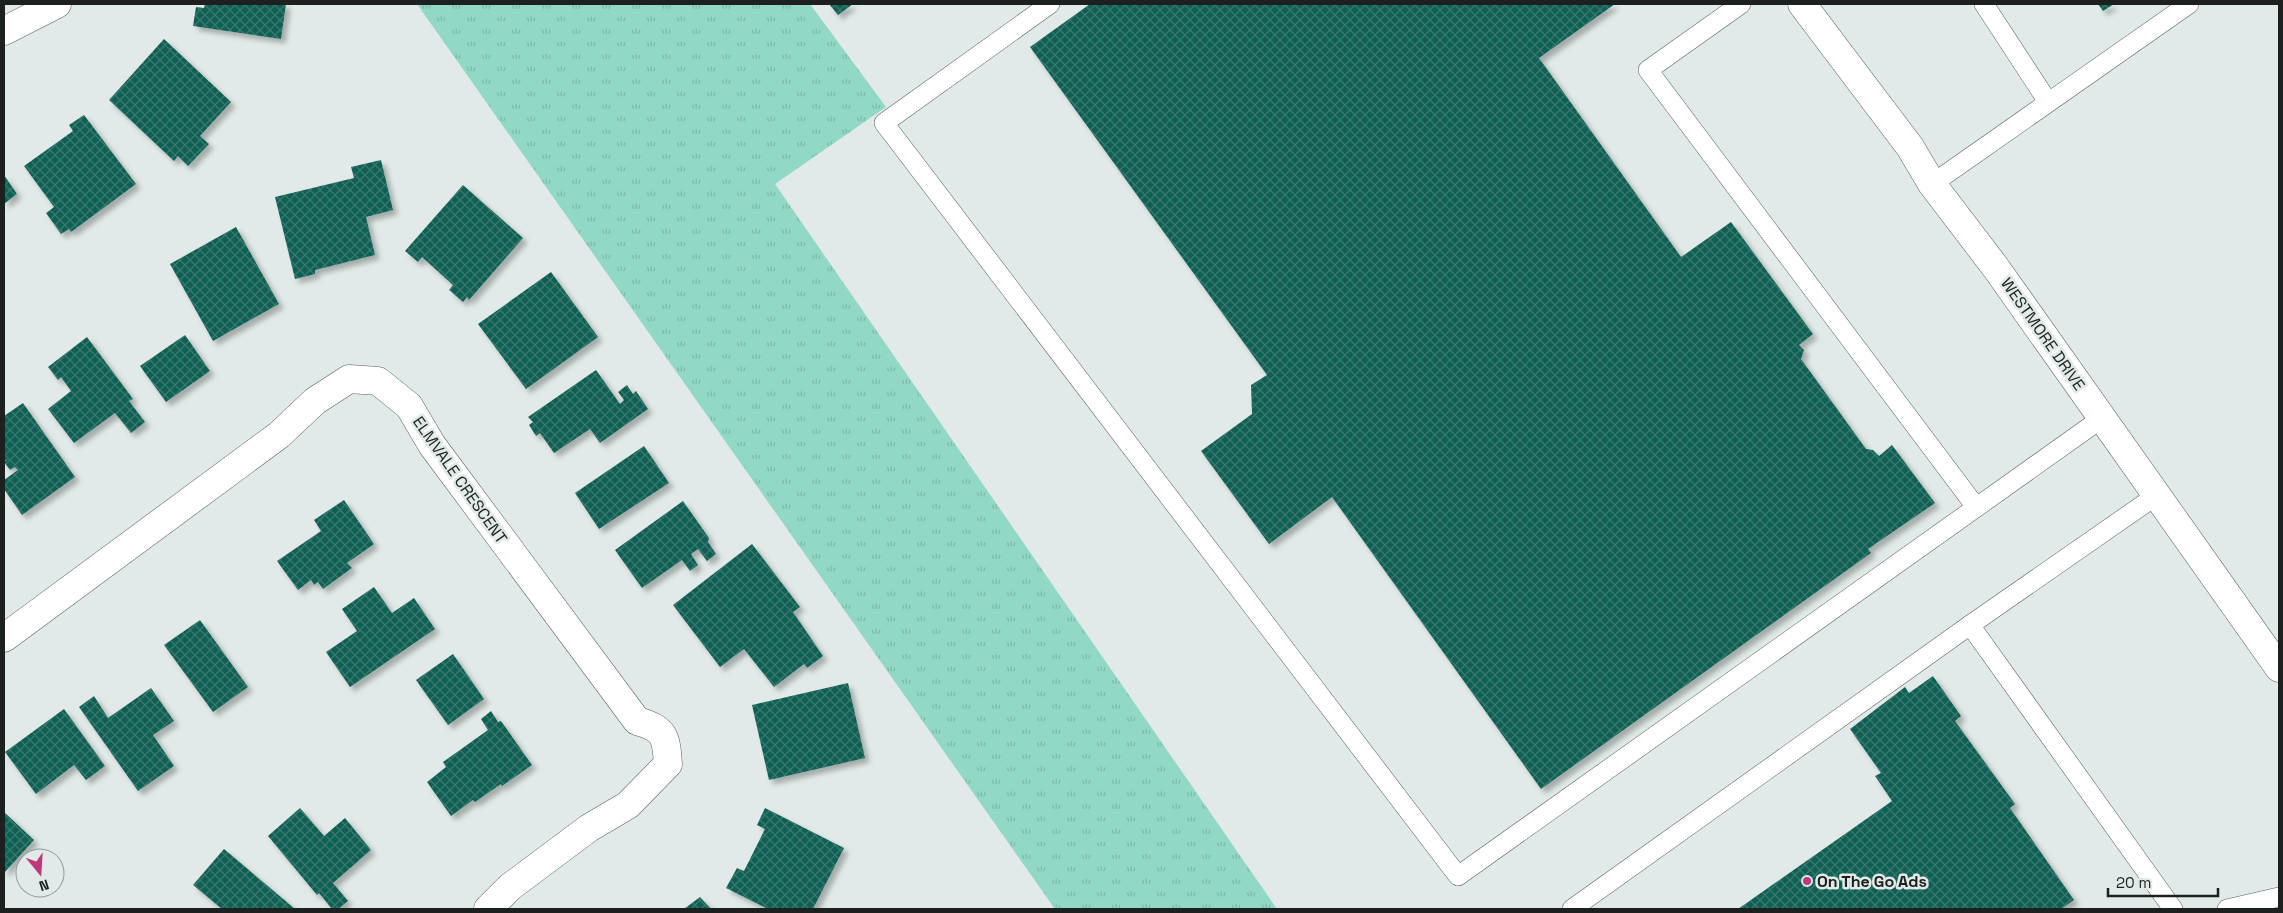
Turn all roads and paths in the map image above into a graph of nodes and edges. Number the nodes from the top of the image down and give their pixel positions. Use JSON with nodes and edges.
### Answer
{"nodes":[{"id":1,"x":57,"y":4,"type":"edge"},
{"id":2,"x":1050,"y":4,"type":"edge"},
{"id":3,"x":1741,"y":4,"type":"edge"},
{"id":4,"x":1802,"y":4,"type":"edge"},
{"id":5,"x":1984,"y":4,"type":"edge"},
{"id":6,"x":2189,"y":4,"type":"edge"},
{"id":7,"x":4,"y":31,"type":"edge"},
{"id":8,"x":2048,"y":102,"type":"junction"},
{"id":9,"x":1932,"y":184,"type":"junction"},
{"id":10,"x":2102,"y":418,"type":"junction"},
{"id":11,"x":2158,"y":494,"type":"junction"},
{"id":12,"x":1976,"y":507,"type":"junction"},
{"id":13,"x":1970,"y":625,"type":"junction"},
{"id":14,"x":4,"y":638,"type":"edge"},
{"id":15,"x":2279,"y":668,"type":"edge"},
{"id":16,"x":2279,"y":897,"type":"edge"},
{"id":17,"x":488,"y":909,"type":"edge"},
{"id":18,"x":1572,"y":909,"type":"edge"},
{"id":19,"x":2173,"y":909,"type":"edge"},
{"id":20,"x":2227,"y":909,"type":"edge"}],
"edges":[{"from":1,"to":7,"type":"street"},
{"from":2,"to":12,"type":"lane"},
{"from":3,"to":12,"type":"lane"},
{"from":4,"to":9,"type":"street","name":"WESTMORE DRIVE"},
{"from":5,"to":8,"type":"lane"},
{"from":6,"to":8,"type":"lane"},
{"from":8,"to":9,"type":"lane"},
{"from":9,"to":10,"type":"street","name":"WESTMORE DRIVE"},
{"from":10,"to":11,"type":"street","name":"WESTMORE DRIVE"},
{"from":10,"to":12,"type":"lane"},
{"from":11,"to":13,"type":"lane"},
{"from":11,"to":15,"type":"street","name":"WESTMORE DRIVE"},
{"from":13,"to":18,"type":"lane"},
{"from":13,"to":19,"type":"lane"},
{"from":14,"to":17,"type":"street","name":"ELMVALE CRESCENT"},
{"from":16,"to":20,"type":"lane"}]}
